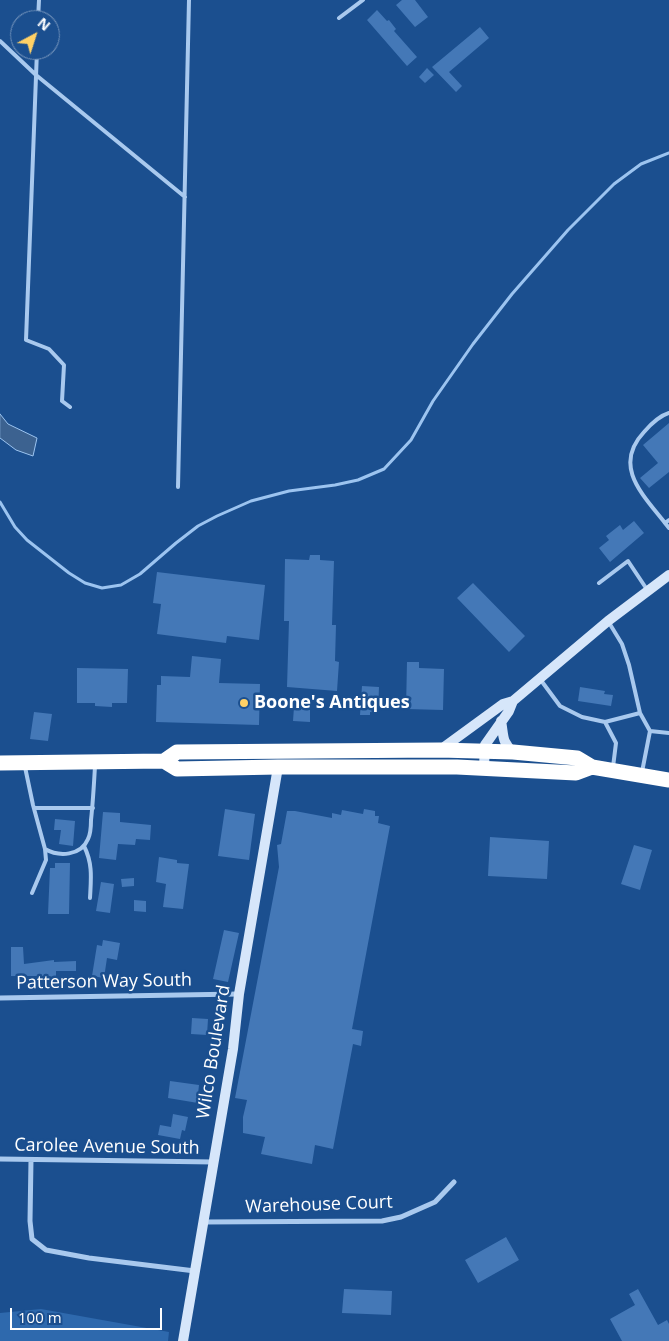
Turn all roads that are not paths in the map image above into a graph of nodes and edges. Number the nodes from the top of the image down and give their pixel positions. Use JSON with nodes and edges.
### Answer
{"nodes":[{"id":1,"x":190,"y":0,"type":"edge"},
{"id":2,"x":363,"y":0,"type":"edge"},
{"id":3,"x":339,"y":18,"type":"dead end"},
{"id":4,"x":0,"y":42,"type":"edge"},
{"id":5,"x":37,"y":60,"type":"edge"},
{"id":6,"x":36,"y":75,"type":"junction"},
{"id":7,"x":185,"y":197,"type":"junction"},
{"id":8,"x":70,"y":407,"type":"dead end"},
{"id":9,"x":669,"y":413,"type":"edge"},
{"id":10,"x":178,"y":487,"type":"dead end"},
{"id":11,"x":667,"y":522,"type":"edge"},
{"id":12,"x":669,"y":528,"type":"edge"},
{"id":13,"x":669,"y":575,"type":"edge"},
{"id":14,"x":599,"y":583,"type":"dead end"},
{"id":15,"x":648,"y":591,"type":"junction"},
{"id":16,"x":608,"y":621,"type":"junction"},
{"id":17,"x":540,"y":679,"type":"junction"},
{"id":18,"x":513,"y":701,"type":"junction"},
{"id":19,"x":640,"y":713,"type":"junction"},
{"id":20,"x":501,"y":721,"type":"junction"},
{"id":21,"x":605,"y":722,"type":"junction"},
{"id":22,"x":650,"y":731,"type":"junction"},
{"id":23,"x":669,"y":733,"type":"edge"},
{"id":24,"x":440,"y":750,"type":"junction"},
{"id":25,"x":484,"y":751,"type":"junction"},
{"id":26,"x":513,"y":752,"type":"junction"},
{"id":27,"x":95,"y":761,"type":"junction"},
{"id":28,"x":164,"y":761,"type":"junction"},
{"id":29,"x":24,"y":762,"type":"junction"},
{"id":30,"x":0,"y":763,"type":"edge"},
{"id":31,"x":278,"y":767,"type":"junction"},
{"id":32,"x":484,"y":767,"type":"junction"},
{"id":33,"x":592,"y":768,"type":"junction"},
{"id":34,"x":613,"y":770,"type":"junction"},
{"id":35,"x":641,"y":775,"type":"junction"},
{"id":36,"x":669,"y":780,"type":"edge"},
{"id":37,"x":34,"y":808,"type":"junction"},
{"id":38,"x":93,"y":808,"type":"junction"},
{"id":39,"x":84,"y":846,"type":"junction"},
{"id":40,"x":45,"y":849,"type":"junction"},
{"id":41,"x":32,"y":893,"type":"dead end"},
{"id":42,"x":90,"y":898,"type":"dead end"},
{"id":43,"x":239,"y":994,"type":"junction"},
{"id":44,"x":0,"y":998,"type":"edge"},
{"id":45,"x":0,"y":1160,"type":"edge"},
{"id":46,"x":31,"y":1160,"type":"junction"},
{"id":47,"x":214,"y":1162,"type":"junction"},
{"id":48,"x":454,"y":1182,"type":"dead end"},
{"id":49,"x":204,"y":1222,"type":"junction"},
{"id":50,"x":195,"y":1272,"type":"junction"},
{"id":51,"x":183,"y":1341,"type":"edge"}],
"edges":[{"from":1,"to":7,"type":"lane"},
{"from":2,"to":3,"type":"lane"},
{"from":4,"to":6,"type":"lane"},
{"from":5,"to":6,"type":"lane"},
{"from":6,"to":7,"type":"lane"},
{"from":6,"to":8,"type":"lane"},
{"from":7,"to":10,"type":"lane"},
{"from":9,"to":11,"type":"lane"},
{"from":11,"to":12,"type":"lane"},
{"from":13,"to":15,"type":"street"},
{"from":14,"to":15,"type":"lane"},
{"from":15,"to":16,"type":"street"},
{"from":16,"to":17,"type":"street"},
{"from":16,"to":19,"type":"lane"},
{"from":17,"to":18,"type":"street"},
{"from":17,"to":21,"type":"lane"},
{"from":18,"to":20,"type":"street"},
{"from":18,"to":24,"type":"street"},
{"from":19,"to":21,"type":"lane"},
{"from":19,"to":22,"type":"lane"},
{"from":20,"to":25,"type":"street"},
{"from":20,"to":26,"type":"street"},
{"from":21,"to":34,"type":"lane"},
{"from":22,"to":23,"type":"lane"},
{"from":22,"to":35,"type":"lane"},
{"from":24,"to":25,"type":"highway"},
{"from":24,"to":28,"type":"highway"},
{"from":25,"to":26,"type":"highway"},
{"from":25,"to":32,"type":"street"},
{"from":26,"to":33,"type":"highway"},
{"from":27,"to":28,"type":"highway"},
{"from":27,"to":29,"type":"highway"},
{"from":27,"to":38,"type":"lane"},
{"from":28,"to":31,"type":"highway"},
{"from":29,"to":30,"type":"highway"},
{"from":29,"to":37,"type":"lane"},
{"from":31,"to":32,"type":"highway"},
{"from":31,"to":43,"type":"street","name":"Wilco Boulevard"},
{"from":32,"to":33,"type":"highway"},
{"from":33,"to":34,"type":"highway"},
{"from":34,"to":35,"type":"highway"},
{"from":35,"to":36,"type":"highway"},
{"from":37,"to":38,"type":"lane"},
{"from":37,"to":40,"type":"lane"},
{"from":38,"to":39,"type":"lane"},
{"from":39,"to":40,"type":"lane"},
{"from":39,"to":42,"type":"lane"},
{"from":40,"to":41,"type":"lane"},
{"from":43,"to":44,"type":"street","name":"Patterson Way South"},
{"from":43,"to":47,"type":"street","name":"Wilco Boulevard"},
{"from":45,"to":46,"type":"street","name":"Carolee Avenue South"},
{"from":46,"to":47,"type":"street","name":"Carolee Avenue South"},
{"from":46,"to":50,"type":"street"},
{"from":47,"to":49,"type":"street","name":"Wilco Boulevard"},
{"from":48,"to":49,"type":"street","name":"Warehouse Court"},
{"from":49,"to":50,"type":"street","name":"Wilco Boulevard"},
{"from":50,"to":51,"type":"street","name":"Wilco Boulevard"}]}
